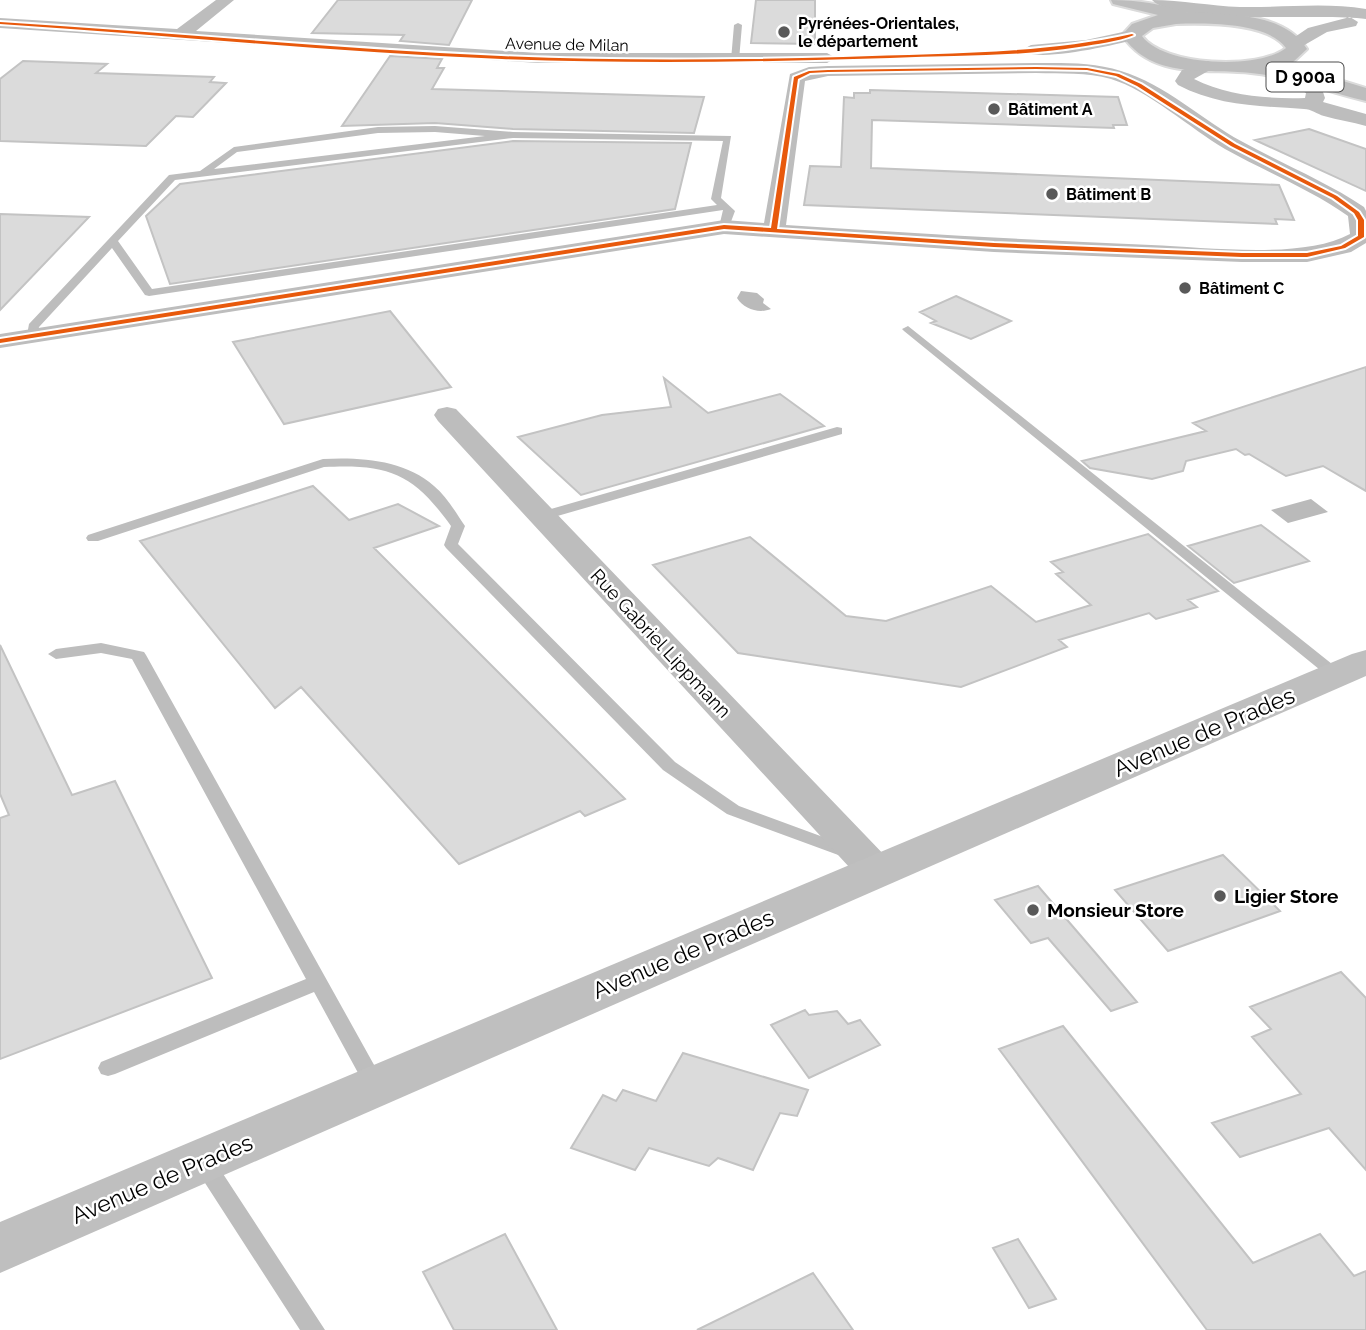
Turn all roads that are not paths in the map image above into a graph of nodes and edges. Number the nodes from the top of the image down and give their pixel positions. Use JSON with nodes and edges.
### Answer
{"nodes":[{"id":1,"x":226,"y":0,"type":"edge"},
{"id":2,"x":1109,"y":0,"type":"edge"},
{"id":3,"x":1120,"y":0,"type":"edge"},
{"id":4,"x":1160,"y":0,"type":"edge"},
{"id":5,"x":1366,"y":14,"type":"edge"},
{"id":6,"x":1204,"y":18,"type":"junction"},
{"id":7,"x":1366,"y":20,"type":"edge"},
{"id":8,"x":0,"y":23,"type":"edge"},
{"id":9,"x":1341,"y":23,"type":"junction"},
{"id":10,"x":1252,"y":24,"type":"junction"},
{"id":11,"x":738,"y":25,"type":"dead end"},
{"id":12,"x":44,"y":26,"type":"junction"},
{"id":13,"x":1134,"y":32,"type":"junction"},
{"id":14,"x":180,"y":35,"type":"junction"},
{"id":15,"x":0,"y":38,"type":"edge"},
{"id":16,"x":1294,"y":49,"type":"junction"},
{"id":17,"x":1040,"y":50,"type":"junction"},
{"id":18,"x":1155,"y":55,"type":"junction"},
{"id":19,"x":735,"y":60,"type":"junction"},
{"id":20,"x":1208,"y":66,"type":"junction"},
{"id":21,"x":1246,"y":67,"type":"junction"},
{"id":22,"x":1277,"y":71,"type":"junction"},
{"id":23,"x":1365,"y":99,"type":"edge"},
{"id":24,"x":1310,"y":103,"type":"junction"},
{"id":25,"x":1366,"y":120,"type":"edge"},
{"id":26,"x":513,"y":135,"type":"junction"},
{"id":27,"x":204,"y":172,"type":"junction"},
{"id":28,"x":725,"y":217,"type":"junction"},
{"id":29,"x":774,"y":230,"type":"junction"},
{"id":30,"x":1363,"y":237,"type":"edge"},
{"id":31,"x":112,"y":241,"type":"junction"},
{"id":32,"x":908,"y":328,"type":"dead end"},
{"id":33,"x":33,"y":335,"type":"junction"},
{"id":34,"x":0,"y":341,"type":"edge"},
{"id":35,"x":447,"y":415,"type":"dead end"},
{"id":36,"x":837,"y":431,"type":"dead end"},
{"id":37,"x":542,"y":516,"type":"junction"},
{"id":38,"x":93,"y":538,"type":"dead end"},
{"id":39,"x":56,"y":654,"type":"dead end"},
{"id":40,"x":1351,"y":668,"type":"edge"},
{"id":41,"x":869,"y":864,"type":"junction"},
{"id":42,"x":318,"y":982,"type":"junction"},
{"id":43,"x":108,"y":1068,"type":"dead end"},
{"id":44,"x":376,"y":1087,"type":"junction"},
{"id":45,"x":202,"y":1161,"type":"junction"},
{"id":46,"x":0,"y":1248,"type":"edge"},
{"id":47,"x":313,"y":1330,"type":"edge"}],
"edges":[{"from":1,"to":14,"type":"street"},
{"from":2,"to":13,"type":"main road"},
{"from":3,"to":6,"type":"main road"},
{"from":4,"to":5,"type":"street"},
{"from":6,"to":10,"type":"main road"},
{"from":6,"to":13,"type":"main road"},
{"from":7,"to":9,"type":"street"},
{"from":8,"to":12,"type":"street","name":"Avenue de Milan"},
{"from":9,"to":10,"type":"street"},
{"from":9,"to":16,"type":"street"},
{"from":10,"to":16,"type":"main road"},
{"from":11,"to":19,"type":"lane"},
{"from":12,"to":14,"type":"street","name":"Avenue de Milan"},
{"from":12,"to":15,"type":"street"},
{"from":13,"to":17,"type":"street","name":"Avenue de Milan"},
{"from":13,"to":18,"type":"main road"},
{"from":14,"to":19,"type":"street","name":"Avenue de Milan"},
{"from":16,"to":21,"type":"main road"},
{"from":16,"to":23,"type":"main road","number":"D 900a"},
{"from":17,"to":18,"type":"street","name":"Avenue de Milan"},
{"from":17,"to":19,"type":"street","name":"Avenue de Milan"},
{"from":18,"to":20,"type":"main road"},
{"from":20,"to":21,"type":"main road"},
{"from":20,"to":24,"type":"street"},
{"from":21,"to":22,"type":"main road","number":"D 900a"},
{"from":22,"to":23,"type":"main road","number":"D 900a"},
{"from":22,"to":24,"type":"street"},
{"from":23,"to":24,"type":"street"},
{"from":24,"to":25,"type":"street"},
{"from":26,"to":27,"type":"lane"},
{"from":26,"to":27,"type":"lane"},
{"from":26,"to":28,"type":"lane"},
{"from":27,"to":31,"type":"lane"},
{"from":28,"to":29,"type":"street"},
{"from":28,"to":31,"type":"lane"},
{"from":28,"to":33,"type":"street"},
{"from":29,"to":30,"type":"street"},
{"from":29,"to":30,"type":"street"},
{"from":31,"to":33,"type":"lane"},
{"from":32,"to":40,"type":"lane"},
{"from":33,"to":34,"type":"street"},
{"from":35,"to":37,"type":"street","name":"Rue Gabriel Lippmann"},
{"from":36,"to":37,"type":"lane"},
{"from":37,"to":41,"type":"street","name":"Rue Gabriel Lippmann"},
{"from":38,"to":41,"type":"lane"},
{"from":39,"to":42,"type":"lane"},
{"from":40,"to":41,"type":"main road","name":"Avenue de Prades"},
{"from":41,"to":44,"type":"main road","name":"Avenue de Prades"},
{"from":42,"to":43,"type":"lane"},
{"from":42,"to":44,"type":"lane"},
{"from":44,"to":45,"type":"main road","name":"Avenue de Prades"},
{"from":45,"to":46,"type":"main road","name":"Avenue de Prades"},
{"from":45,"to":47,"type":"lane"}]}
